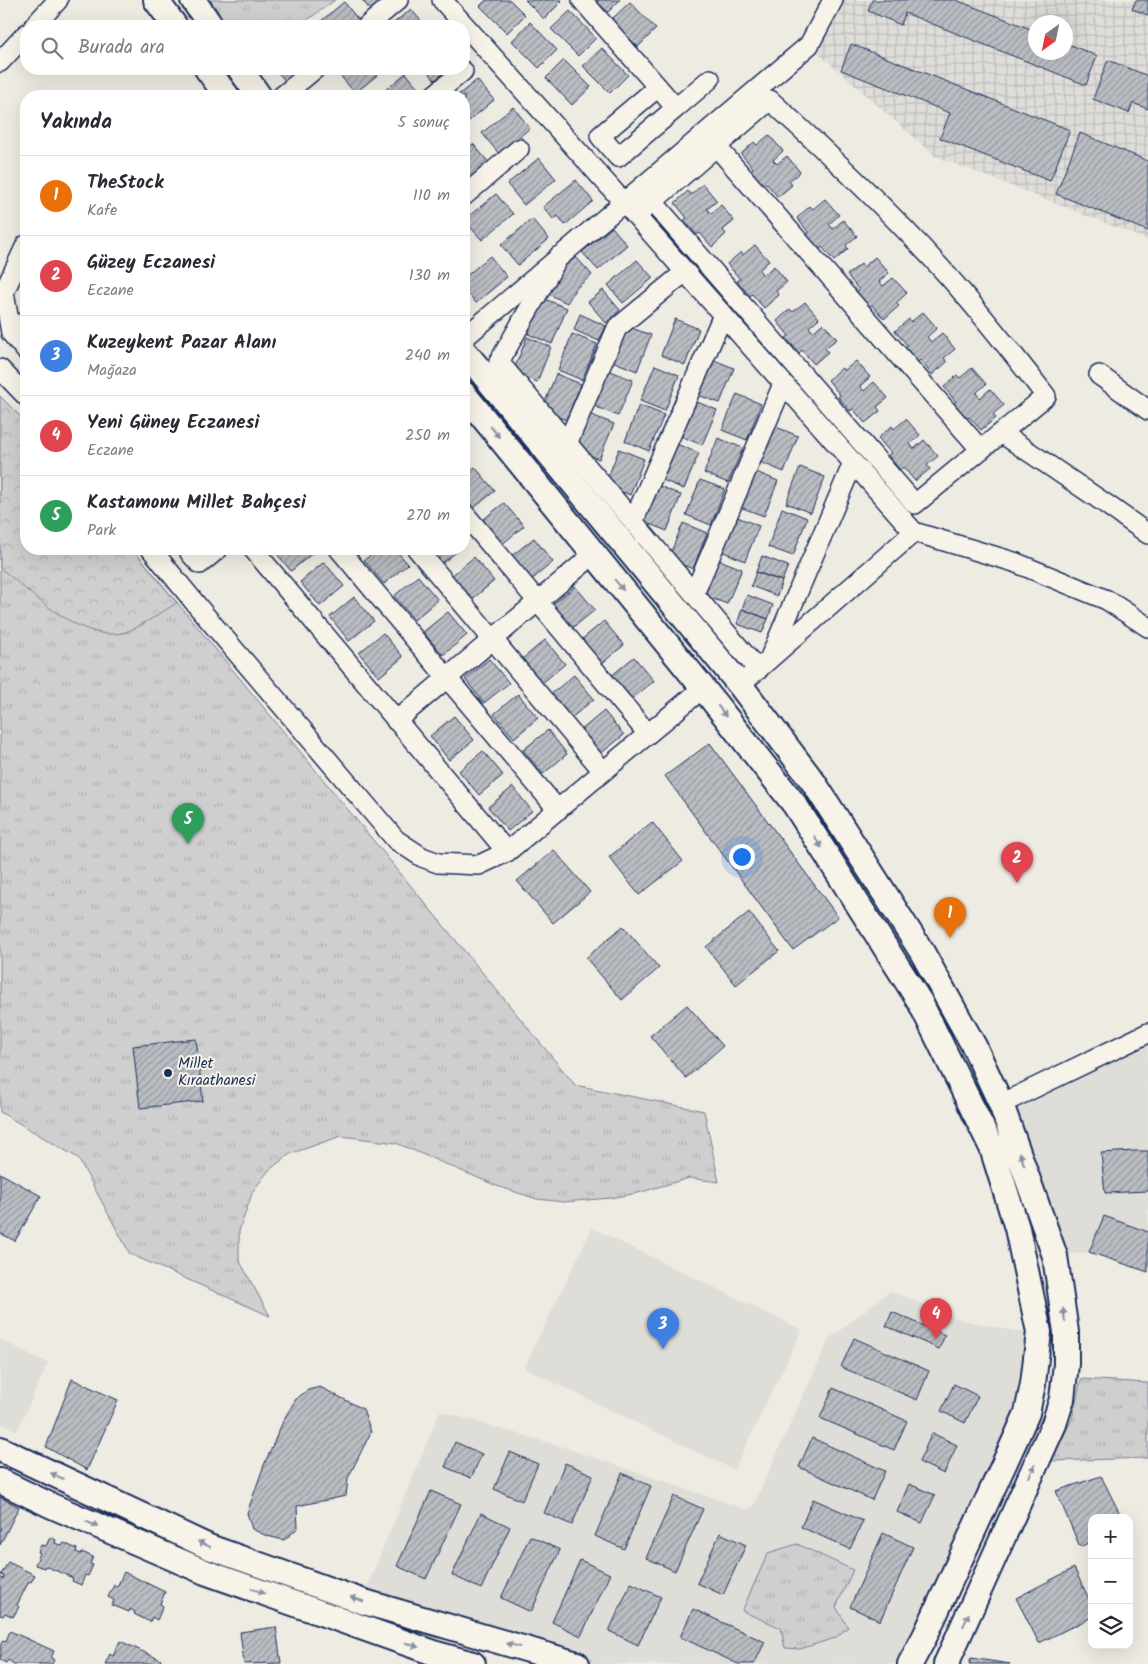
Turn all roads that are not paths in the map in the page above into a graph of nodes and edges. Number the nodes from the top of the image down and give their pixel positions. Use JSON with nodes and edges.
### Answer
{"nodes":[{"id":1,"x":156,"y":0,"type":"edge"},
{"id":2,"x":193,"y":0,"type":"edge"},
{"id":3,"x":398,"y":0,"type":"edge"},
{"id":4,"x":442,"y":0,"type":"edge"},
{"id":5,"x":582,"y":0,"type":"edge"},
{"id":6,"x":833,"y":0,"type":"edge"},
{"id":7,"x":55,"y":1,"type":"edge"},
{"id":8,"x":39,"y":20,"type":"edge"},
{"id":9,"x":171,"y":20,"type":"edge"},
{"id":10,"x":207,"y":20,"type":"edge"},
{"id":11,"x":374,"y":20,"type":"edge"},
{"id":12,"x":460,"y":20,"type":"edge"},
{"id":13,"x":470,"y":31,"type":"edge"},
{"id":14,"x":20,"y":40,"type":"edge"},
{"id":15,"x":1,"y":58,"type":"edge"},
{"id":16,"x":211,"y":75,"type":"edge"},
{"id":17,"x":244,"y":75,"type":"edge"},
{"id":18,"x":308,"y":75,"type":"edge"},
{"id":19,"x":458,"y":75,"type":"edge"},
{"id":20,"x":710,"y":79,"type":"dead end"},
{"id":21,"x":658,"y":86,"type":"junction"},
{"id":22,"x":223,"y":90,"type":"edge"},
{"id":23,"x":255,"y":90,"type":"edge"},
{"id":24,"x":289,"y":90,"type":"edge"},
{"id":25,"x":440,"y":90,"type":"edge"},
{"id":26,"x":676,"y":108,"type":"junction"},
{"id":27,"x":600,"y":136,"type":"junction"},
{"id":28,"x":716,"y":146,"type":"junction"},
{"id":29,"x":519,"y":149,"type":"dead end"},
{"id":30,"x":579,"y":153,"type":"junction"},
{"id":31,"x":470,"y":191,"type":"edge"},
{"id":32,"x":623,"y":201,"type":"junction"},
{"id":33,"x":653,"y":202,"type":"junction"},
{"id":34,"x":636,"y":216,"type":"junction"},
{"id":35,"x":559,"y":256,"type":"junction"},
{"id":36,"x":20,"y":258,"type":"edge"},
{"id":37,"x":685,"y":272,"type":"junction"},
{"id":38,"x":723,"y":315,"type":"junction"},
{"id":39,"x":20,"y":326,"type":"edge"},
{"id":40,"x":11,"y":333,"type":"junction"},
{"id":41,"x":470,"y":333,"type":"edge"},
{"id":42,"x":20,"y":344,"type":"edge"},
{"id":43,"x":470,"y":358,"type":"edge"},
{"id":44,"x":0,"y":369,"type":"edge"},
{"id":45,"x":1099,"y":375,"type":"dead end"},
{"id":46,"x":783,"y":384,"type":"junction"},
{"id":47,"x":20,"y":390,"type":"edge"},
{"id":48,"x":470,"y":401,"type":"edge"},
{"id":49,"x":1148,"y":410,"type":"edge"},
{"id":50,"x":1000,"y":433,"type":"junction"},
{"id":51,"x":567,"y":444,"type":"junction"},
{"id":52,"x":981,"y":450,"type":"junction"},
{"id":53,"x":853,"y":463,"type":"junction"},
{"id":54,"x":470,"y":520,"type":"edge"},
{"id":55,"x":634,"y":522,"type":"junction"},
{"id":56,"x":914,"y":532,"type":"junction"},
{"id":57,"x":1148,"y":534,"type":"edge"},
{"id":58,"x":594,"y":554,"type":"junction"},
{"id":59,"x":156,"y":555,"type":"edge"},
{"id":60,"x":192,"y":555,"type":"edge"},
{"id":61,"x":211,"y":555,"type":"edge"},
{"id":62,"x":258,"y":555,"type":"edge"},
{"id":63,"x":344,"y":555,"type":"edge"},
{"id":64,"x":423,"y":555,"type":"edge"},
{"id":65,"x":694,"y":594,"type":"junction"},
{"id":66,"x":537,"y":601,"type":"junction"},
{"id":67,"x":1148,"y":626,"type":"edge"},
{"id":68,"x":493,"y":639,"type":"junction"},
{"id":69,"x":756,"y":671,"type":"junction"},
{"id":70,"x":447,"y":678,"type":"junction"},
{"id":71,"x":703,"y":688,"type":"junction"},
{"id":72,"x":396,"y":720,"type":"junction"},
{"id":73,"x":648,"y":734,"type":"junction"},
{"id":74,"x":604,"y":771,"type":"junction"},
{"id":75,"x":558,"y":810,"type":"junction"},
{"id":76,"x":507,"y":852,"type":"junction"},
{"id":77,"x":1148,"y":1033,"type":"edge"},
{"id":78,"x":1001,"y":1104,"type":"junction"},
{"id":79,"x":0,"y":1449,"type":"edge"},
{"id":80,"x":0,"y":1481,"type":"edge"},
{"id":81,"x":434,"y":1659,"type":"edge"},
{"id":82,"x":472,"y":1664,"type":"edge"},
{"id":83,"x":577,"y":1664,"type":"edge"},
{"id":84,"x":910,"y":1664,"type":"edge"},
{"id":85,"x":946,"y":1664,"type":"edge"}],
"edges":[{"from":1,"to":9,"type":"main road"},
{"from":2,"to":10,"type":"main road"},
{"from":3,"to":11,"type":"street"},
{"from":4,"to":12,"type":"street"},
{"from":5,"to":21,"type":"street"},
{"from":6,"to":32,"type":"street"},
{"from":7,"to":8,"type":"street"},
{"from":13,"to":30,"type":"street"},
{"from":14,"to":15,"type":"street"},
{"from":16,"to":22,"type":"main road"},
{"from":17,"to":23,"type":"main road"},
{"from":18,"to":24,"type":"street"},
{"from":19,"to":25,"type":"street"},
{"from":20,"to":26,"type":"street"},
{"from":21,"to":26,"type":"street"},
{"from":21,"to":27,"type":"street"},
{"from":26,"to":27,"type":"street"},
{"from":27,"to":30,"type":"street"},
{"from":28,"to":33,"type":"street"},
{"from":28,"to":50,"type":"street"},
{"from":28,"to":52,"type":"street"},
{"from":29,"to":31,"type":"street"},
{"from":30,"to":32,"type":"street"},
{"from":32,"to":34,"type":"street"},
{"from":32,"to":35,"type":"street"},
{"from":33,"to":34,"type":"street"},
{"from":33,"to":52,"type":"street"},
{"from":34,"to":37,"type":"street"},
{"from":35,"to":41,"type":"street"},
{"from":35,"to":51,"type":"street"},
{"from":36,"to":40,"type":"street"},
{"from":37,"to":38,"type":"street"},
{"from":37,"to":51,"type":"street"},
{"from":38,"to":46,"type":"street"},
{"from":38,"to":55,"type":"street"},
{"from":39,"to":40,"type":"street"},
{"from":40,"to":42,"type":"street"},
{"from":43,"to":69,"type":"main road"},
{"from":44,"to":47,"type":"street"},
{"from":45,"to":49,"type":"street"},
{"from":46,"to":53,"type":"street"},
{"from":46,"to":65,"type":"street"},
{"from":48,"to":58,"type":"main road","one_way":true},
{"from":50,"to":52,"type":"street"},
{"from":50,"to":57,"type":"street"},
{"from":51,"to":55,"type":"street"},
{"from":53,"to":56,"type":"street"},
{"from":53,"to":69,"type":"street"},
{"from":54,"to":66,"type":"street"},
{"from":55,"to":65,"type":"street"},
{"from":56,"to":67,"type":"street"},
{"from":56,"to":69,"type":"street"},
{"from":58,"to":66,"type":"street"},
{"from":58,"to":71,"type":"main road","one_way":true},
{"from":59,"to":76,"type":"street"},
{"from":60,"to":61,"type":"street"},
{"from":62,"to":72,"type":"street"},
{"from":63,"to":70,"type":"street"},
{"from":64,"to":68,"type":"street"},
{"from":65,"to":69,"type":"street"},
{"from":66,"to":68,"type":"street"},
{"from":66,"to":73,"type":"street"},
{"from":68,"to":70,"type":"street"},
{"from":68,"to":74,"type":"street"},
{"from":69,"to":78,"type":"main road"},
{"from":70,"to":72,"type":"street"},
{"from":70,"to":75,"type":"street"},
{"from":71,"to":73,"type":"street"},
{"from":71,"to":84,"type":"main road","one_way":true},
{"from":72,"to":76,"type":"street"},
{"from":73,"to":74,"type":"street"},
{"from":74,"to":75,"type":"street"},
{"from":75,"to":76,"type":"street"},
{"from":77,"to":78,"type":"street"},
{"from":85,"to":78,"type":"main road","one_way":true},
{"from":83,"to":79,"type":"main road","one_way":true},
{"from":80,"to":81,"type":"main road","one_way":true},
{"from":81,"to":82,"type":"main road"}]}
